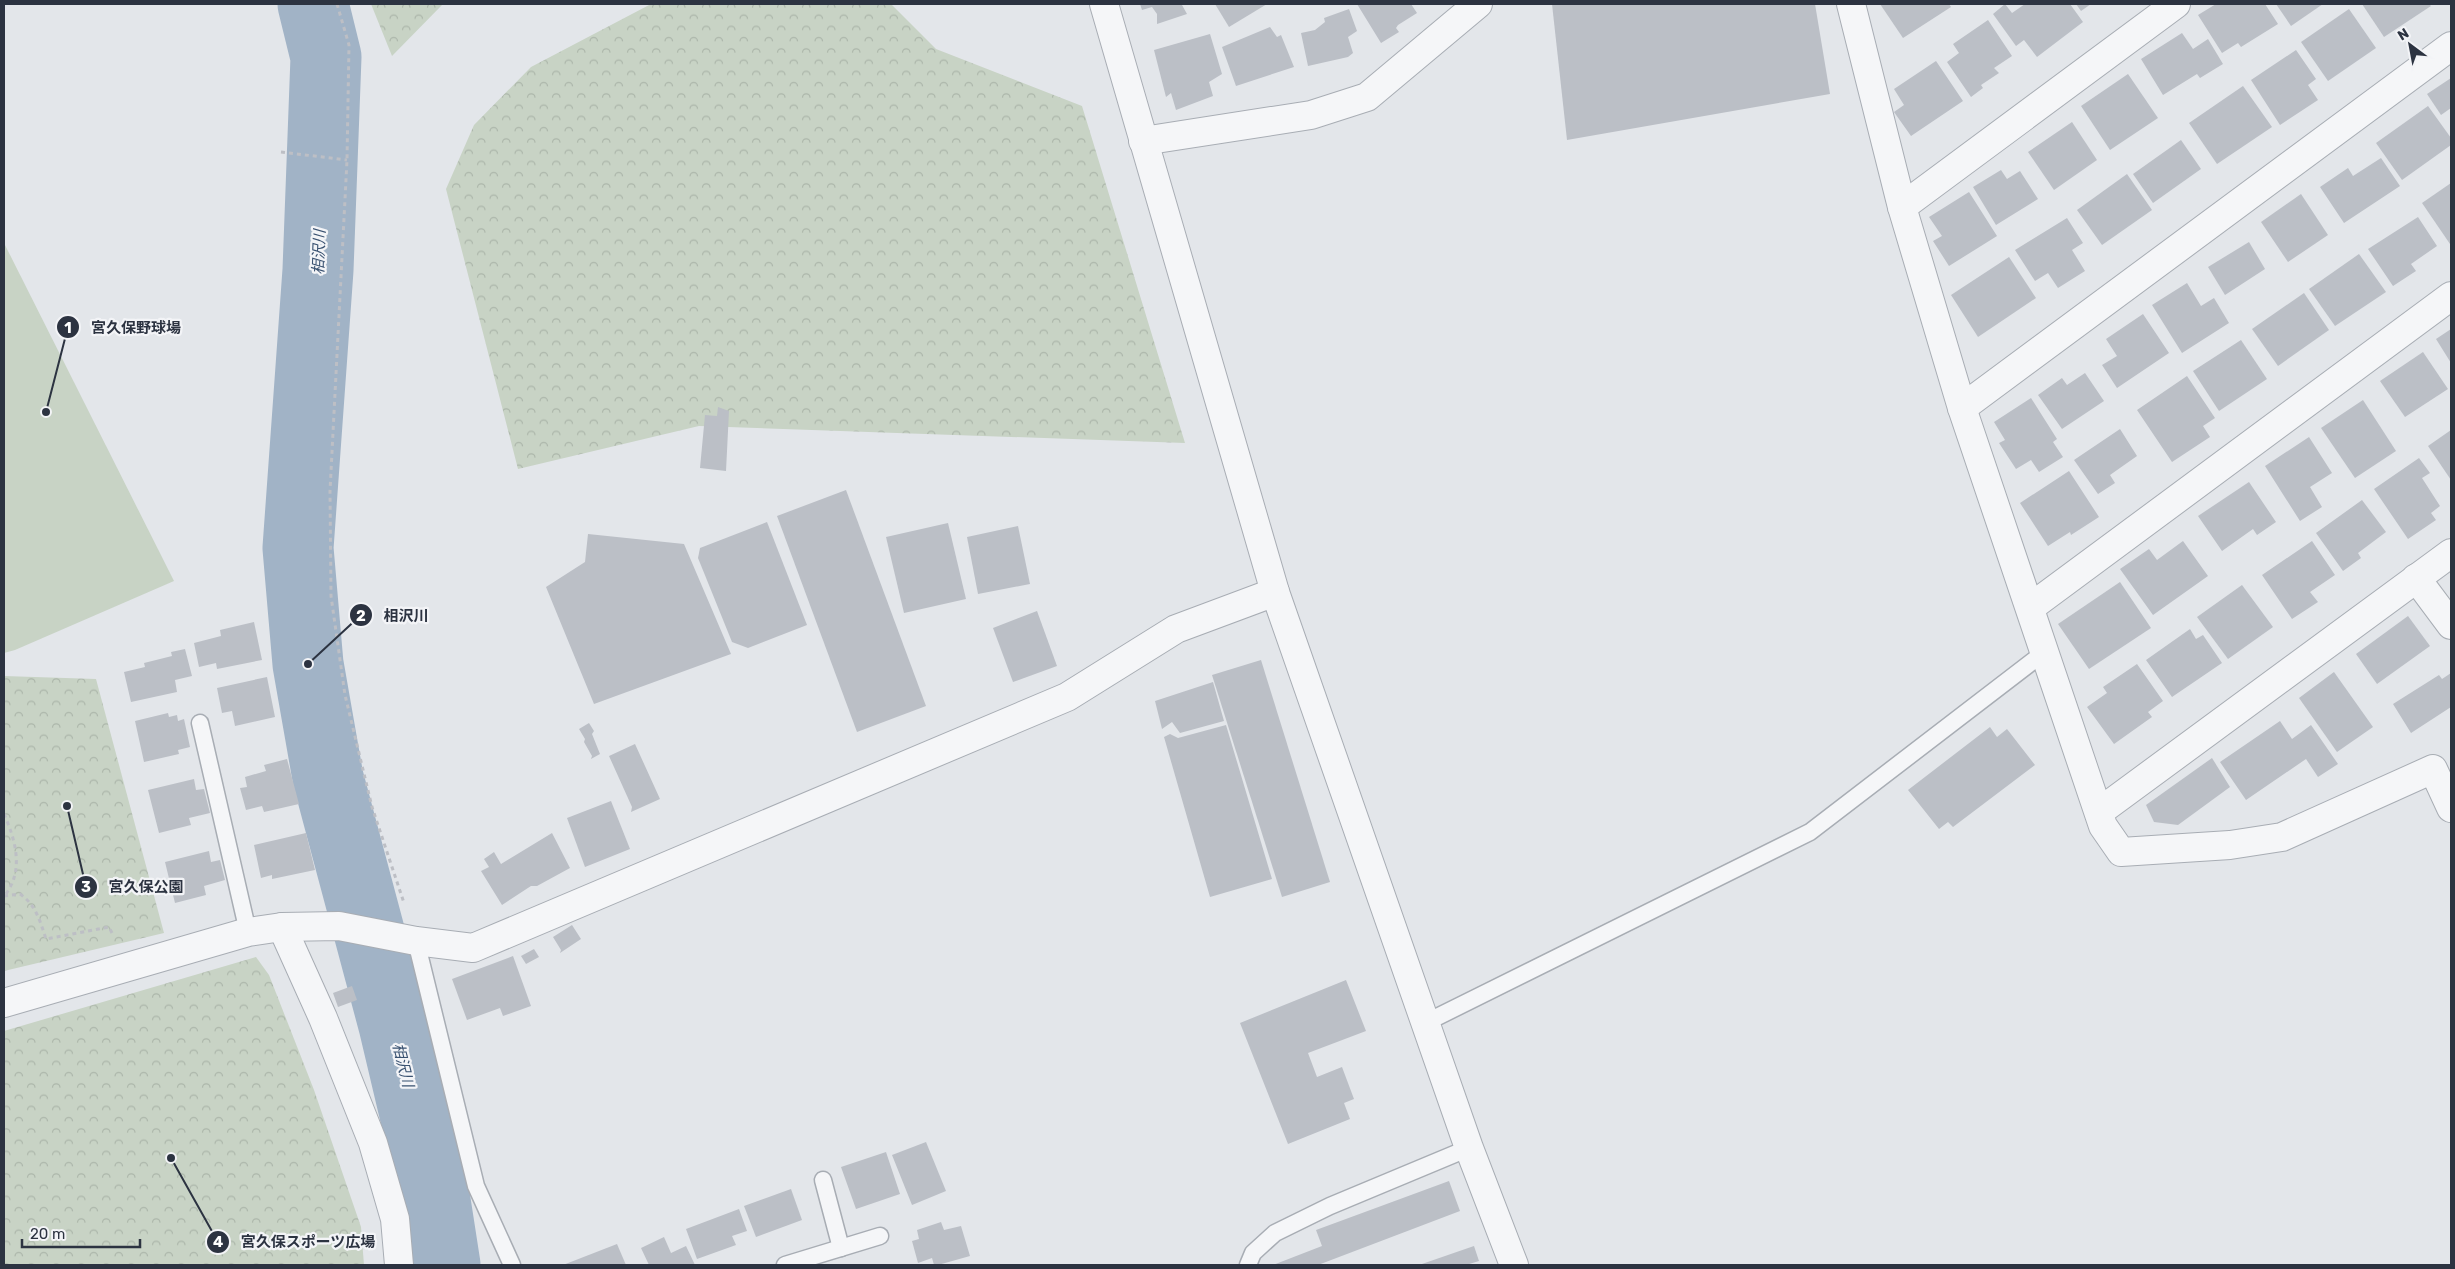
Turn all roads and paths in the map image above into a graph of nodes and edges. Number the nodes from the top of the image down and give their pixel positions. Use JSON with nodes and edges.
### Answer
{"nodes":[{"id":1,"x":337,"y":4,"type":"edge"},
{"id":2,"x":1104,"y":4,"type":"edge"},
{"id":3,"x":1851,"y":4,"type":"edge"},
{"id":4,"x":2176,"y":4,"type":"edge"},
{"id":5,"x":1472,"y":5,"type":"edge"},
{"id":6,"x":2451,"y":46,"type":"edge"},
{"id":7,"x":1143,"y":141,"type":"junction"},
{"id":8,"x":281,"y":152,"type":"dead end"},
{"id":9,"x":347,"y":160,"type":"junction"},
{"id":10,"x":1902,"y":207,"type":"junction"},
{"id":11,"x":2451,"y":296,"type":"edge"},
{"id":12,"x":1962,"y":408,"type":"junction"},
{"id":13,"x":2451,"y":553,"type":"edge"},
{"id":14,"x":2416,"y":578,"type":"junction"},
{"id":15,"x":1275,"y":592,"type":"junction"},
{"id":16,"x":2031,"y":607,"type":"junction"},
{"id":17,"x":2451,"y":626,"type":"edge"},
{"id":18,"x":2046,"y":651,"type":"junction"},
{"id":19,"x":200,"y":723,"type":"dead end"},
{"id":20,"x":2451,"y":808,"type":"edge"},
{"id":21,"x":2099,"y":812,"type":"junction"},
{"id":22,"x":4,"y":814,"type":"edge"},
{"id":23,"x":4,"y":896,"type":"edge"},
{"id":24,"x":282,"y":927,"type":"junction"},
{"id":25,"x":248,"y":932,"type":"junction"},
{"id":26,"x":409,"y":940,"type":"junction"},
{"id":27,"x":128,"y":966,"type":"junction"},
{"id":28,"x":4,"y":1003,"type":"edge"},
{"id":29,"x":1425,"y":1023,"type":"junction"},
{"id":30,"x":1468,"y":1148,"type":"junction"},
{"id":31,"x":823,"y":1180,"type":"dead end"},
{"id":32,"x":880,"y":1236,"type":"dead end"},
{"id":33,"x":841,"y":1248,"type":"junction"},
{"id":34,"x":399,"y":1265,"type":"edge"},
{"id":35,"x":512,"y":1265,"type":"edge"},
{"id":36,"x":785,"y":1265,"type":"edge"},
{"id":37,"x":1248,"y":1265,"type":"edge"},
{"id":38,"x":1514,"y":1265,"type":"edge"}],
"edges":[{"from":1,"to":9,"type":"path"},
{"from":2,"to":7,"type":"street"},
{"from":3,"to":10,"type":"street"},
{"from":4,"to":10,"type":"street"},
{"from":5,"to":7,"type":"street"},
{"from":6,"to":12,"type":"street"},
{"from":7,"to":15,"type":"street"},
{"from":8,"to":9,"type":"path"},
{"from":9,"to":26,"type":"path"},
{"from":10,"to":12,"type":"street"},
{"from":11,"to":16,"type":"street"},
{"from":12,"to":16,"type":"street"},
{"from":13,"to":14,"type":"street"},
{"from":14,"to":17,"type":"street"},
{"from":14,"to":21,"type":"street"},
{"from":15,"to":26,"type":"street"},
{"from":15,"to":29,"type":"street"},
{"from":16,"to":18,"type":"street"},
{"from":18,"to":21,"type":"street"},
{"from":18,"to":29,"type":"lane"},
{"from":19,"to":25,"type":"lane"},
{"from":20,"to":21,"type":"street"},
{"from":22,"to":23,"type":"path"},
{"from":23,"to":27,"type":"path"},
{"from":24,"to":25,"type":"street"},
{"from":24,"to":26,"type":"street"},
{"from":24,"to":34,"type":"street"},
{"from":25,"to":27,"type":"street"},
{"from":26,"to":35,"type":"lane"},
{"from":27,"to":28,"type":"street"},
{"from":29,"to":30,"type":"street"},
{"from":30,"to":37,"type":"lane"},
{"from":30,"to":38,"type":"street"},
{"from":31,"to":33,"type":"lane"},
{"from":32,"to":33,"type":"lane"},
{"from":33,"to":36,"type":"lane"}]}
